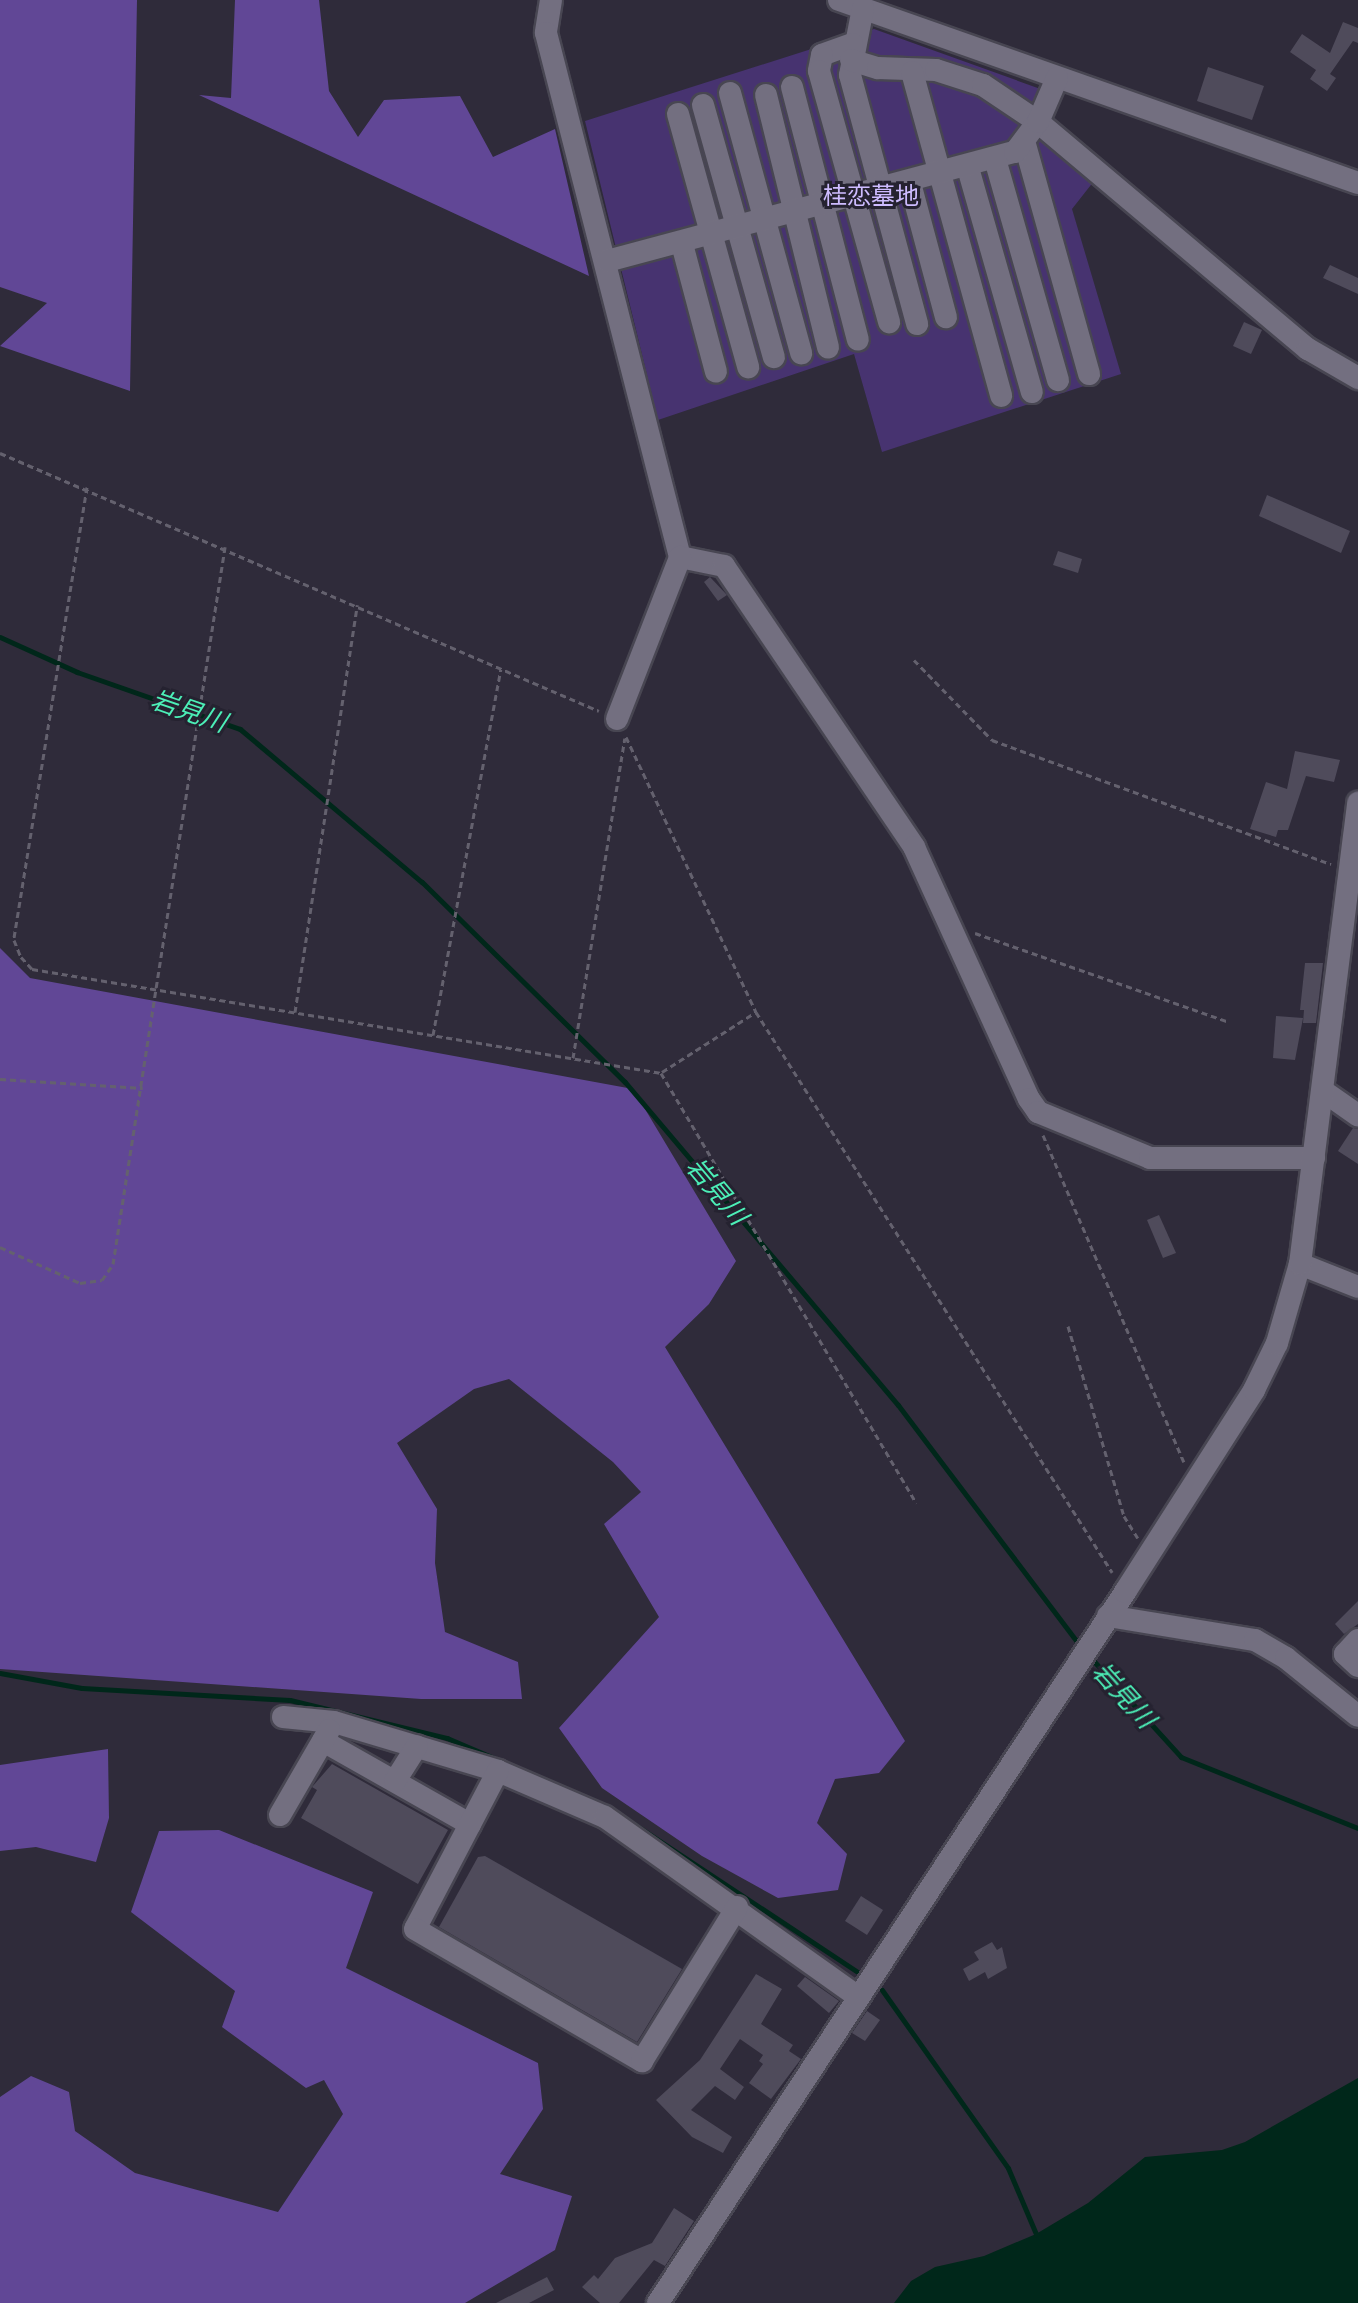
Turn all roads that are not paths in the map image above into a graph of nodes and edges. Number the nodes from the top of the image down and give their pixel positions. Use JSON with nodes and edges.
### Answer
{"nodes":[{"id":1,"x":551,"y":0,"type":"edge"},
{"id":2,"x":839,"y":0,"type":"edge"},
{"id":3,"x":863,"y":8,"type":"junction"},
{"id":4,"x":851,"y":52,"type":"junction"},
{"id":5,"x":912,"y":72,"type":"junction"},
{"id":6,"x":1057,"y":78,"type":"junction"},
{"id":7,"x":792,"y":87,"type":"dead end"},
{"id":8,"x":730,"y":93,"type":"dead end"},
{"id":9,"x":766,"y":95,"type":"dead end"},
{"id":10,"x":703,"y":105,"type":"dead end"},
{"id":11,"x":678,"y":114,"type":"dead end"},
{"id":12,"x":1038,"y":122,"type":"junction"},
{"id":13,"x":1024,"y":141,"type":"junction"},
{"id":14,"x":995,"y":159,"type":"junction"},
{"id":15,"x":968,"y":168,"type":"junction"},
{"id":16,"x":937,"y":176,"type":"junction"},
{"id":17,"x":910,"y":183,"type":"junction"},
{"id":18,"x":1358,"y":183,"type":"edge"},
{"id":19,"x":880,"y":191,"type":"junction"},
{"id":20,"x":853,"y":198,"type":"junction"},
{"id":21,"x":824,"y":206,"type":"junction"},
{"id":22,"x":794,"y":214,"type":"junction"},
{"id":23,"x":766,"y":222,"type":"junction"},
{"id":24,"x":738,"y":229,"type":"junction"},
{"id":25,"x":710,"y":237,"type":"junction"},
{"id":26,"x":682,"y":244,"type":"junction"},
{"id":27,"x":607,"y":261,"type":"junction"},
{"id":28,"x":946,"y":317,"type":"dead end"},
{"id":29,"x":889,"y":322,"type":"dead end"},
{"id":30,"x":917,"y":324,"type":"dead end"},
{"id":31,"x":858,"y":340,"type":"dead end"},
{"id":32,"x":828,"y":347,"type":"dead end"},
{"id":33,"x":801,"y":353,"type":"dead end"},
{"id":34,"x":774,"y":357,"type":"dead end"},
{"id":35,"x":748,"y":367,"type":"dead end"},
{"id":36,"x":716,"y":372,"type":"dead end"},
{"id":37,"x":1089,"y":374,"type":"dead end"},
{"id":38,"x":1358,"y":378,"type":"edge"},
{"id":39,"x":1058,"y":380,"type":"dead end"},
{"id":40,"x":1032,"y":392,"type":"dead end"},
{"id":41,"x":1001,"y":396,"type":"dead end"},
{"id":42,"x":680,"y":557,"type":"junction"},
{"id":43,"x":622,"y":728,"type":"road end"},
{"id":44,"x":1358,"y":803,"type":"edge"},
{"id":45,"x":1326,"y":1093,"type":"junction"},
{"id":46,"x":1358,"y":1115,"type":"edge"},
{"id":47,"x":1314,"y":1158,"type":"junction"},
{"id":48,"x":1300,"y":1264,"type":"junction"},
{"id":49,"x":1358,"y":1287,"type":"edge"},
{"id":50,"x":1108,"y":1616,"type":"junction"},
{"id":51,"x":1358,"y":1640,"type":"edge"},
{"id":52,"x":1358,"y":1666,"type":"edge"},
{"id":53,"x":1358,"y":1716,"type":"edge"},
{"id":54,"x":283,"y":1717,"type":"dead end"},
{"id":55,"x":328,"y":1731,"type":"junction"},
{"id":56,"x":417,"y":1746,"type":"junction"},
{"id":57,"x":498,"y":1771,"type":"junction"},
{"id":58,"x":395,"y":1781,"type":"junction"},
{"id":59,"x":280,"y":1815,"type":"dead end"},
{"id":60,"x":470,"y":1824,"type":"junction"},
{"id":61,"x":737,"y":1907,"type":"junction"},
{"id":62,"x":857,"y":1996,"type":"junction"},
{"id":63,"x":658,"y":2303,"type":"edge"}],
"edges":[{"from":1,"to":27,"type":"street"},
{"from":2,"to":3,"type":"street"},
{"from":3,"to":4,"type":"street"},
{"from":3,"to":6,"type":"street"},
{"from":4,"to":5,"type":"street"},
{"from":4,"to":19,"type":"street"},
{"from":4,"to":20,"type":"street"},
{"from":5,"to":12,"type":"street"},
{"from":5,"to":16,"type":"street"},
{"from":6,"to":12,"type":"street"},
{"from":6,"to":18,"type":"street"},
{"from":7,"to":21,"type":"street"},
{"from":8,"to":23,"type":"street"},
{"from":9,"to":22,"type":"street"},
{"from":10,"to":24,"type":"street"},
{"from":11,"to":25,"type":"street"},
{"from":12,"to":13,"type":"street"},
{"from":12,"to":38,"type":"street"},
{"from":13,"to":14,"type":"street"},
{"from":13,"to":37,"type":"street"},
{"from":14,"to":15,"type":"street"},
{"from":14,"to":39,"type":"street"},
{"from":15,"to":16,"type":"street"},
{"from":15,"to":40,"type":"street"},
{"from":16,"to":17,"type":"street"},
{"from":16,"to":41,"type":"street"},
{"from":17,"to":19,"type":"street"},
{"from":17,"to":28,"type":"street"},
{"from":19,"to":20,"type":"street"},
{"from":19,"to":30,"type":"street"},
{"from":20,"to":21,"type":"street"},
{"from":20,"to":29,"type":"street"},
{"from":21,"to":22,"type":"street"},
{"from":21,"to":31,"type":"street"},
{"from":22,"to":23,"type":"street"},
{"from":22,"to":32,"type":"street"},
{"from":23,"to":24,"type":"street"},
{"from":23,"to":33,"type":"street"},
{"from":24,"to":25,"type":"street"},
{"from":24,"to":34,"type":"street"},
{"from":25,"to":26,"type":"street"},
{"from":25,"to":35,"type":"street"},
{"from":26,"to":27,"type":"street"},
{"from":26,"to":36,"type":"street"},
{"from":27,"to":42,"type":"street"},
{"from":42,"to":43,"type":"street"},
{"from":42,"to":47,"type":"street"},
{"from":44,"to":45,"type":"street"},
{"from":45,"to":46,"type":"street"},
{"from":45,"to":47,"type":"street"},
{"from":47,"to":48,"type":"street"},
{"from":48,"to":49,"type":"street"},
{"from":48,"to":50,"type":"street"},
{"from":50,"to":53,"type":"street"},
{"from":50,"to":62,"type":"street"},
{"from":51,"to":52,"type":"street"},
{"from":54,"to":55,"type":"street"},
{"from":55,"to":56,"type":"street"},
{"from":55,"to":58,"type":"street"},
{"from":55,"to":59,"type":"street"},
{"from":56,"to":57,"type":"street"},
{"from":56,"to":58,"type":"street"},
{"from":57,"to":60,"type":"street"},
{"from":57,"to":61,"type":"street"},
{"from":58,"to":60,"type":"street"},
{"from":60,"to":61,"type":"street"},
{"from":61,"to":62,"type":"street"},
{"from":62,"to":63,"type":"street"}]}
